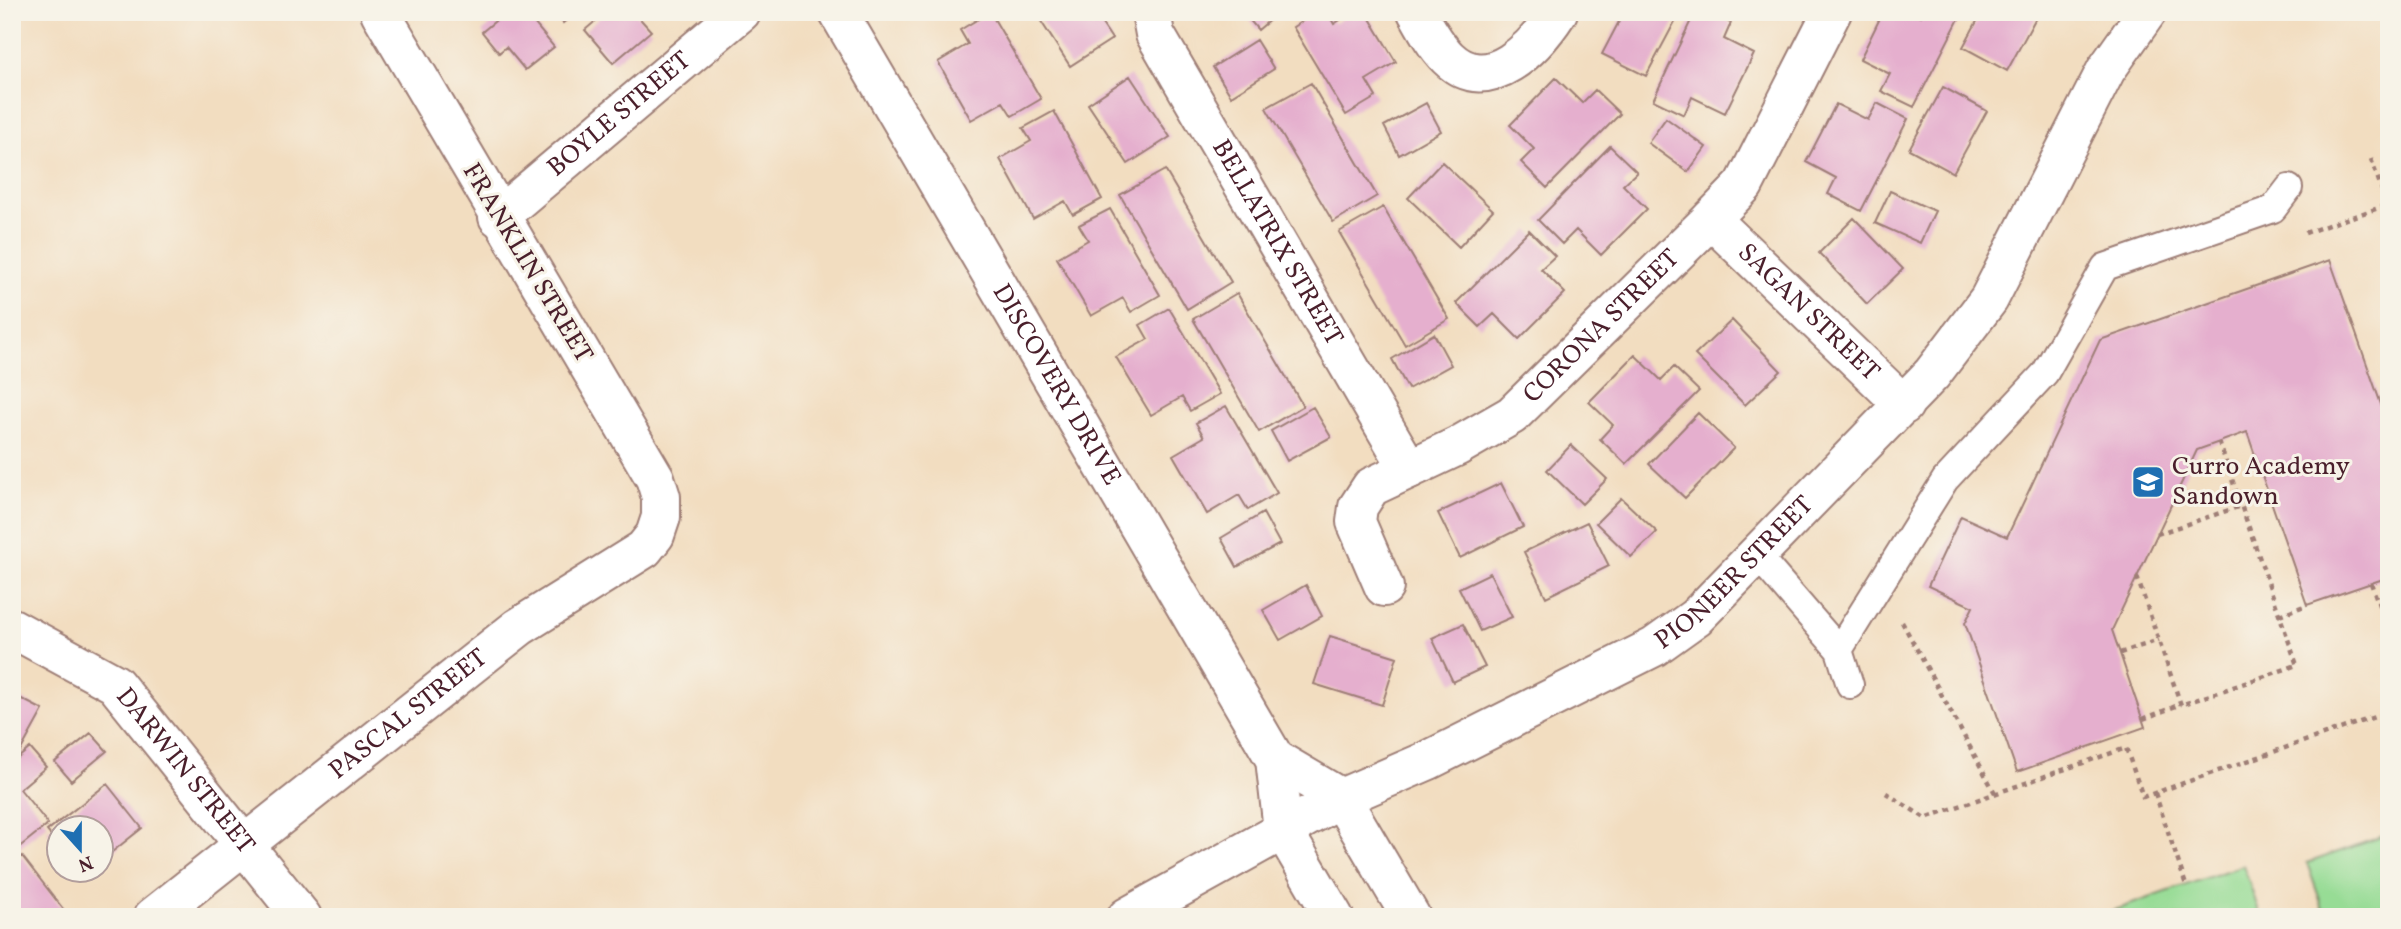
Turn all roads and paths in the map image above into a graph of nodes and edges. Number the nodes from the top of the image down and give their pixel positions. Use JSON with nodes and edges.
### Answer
{"nodes":[{"id":1,"x":380,"y":12,"type":"edge"},
{"id":2,"x":741,"y":12,"type":"edge"},
{"id":3,"x":838,"y":12,"type":"edge"},
{"id":4,"x":1151,"y":12,"type":"edge"},
{"id":5,"x":1417,"y":12,"type":"edge"},
{"id":6,"x":1558,"y":12,"type":"edge"},
{"id":7,"x":1832,"y":12,"type":"edge"},
{"id":8,"x":2147,"y":12,"type":"edge"},
{"id":9,"x":2371,"y":159,"type":"dead end"},
{"id":10,"x":2289,"y":188,"type":"dead end"},
{"id":11,"x":2388,"y":208,"type":"edge"},
{"id":12,"x":498,"y":217,"type":"junction"},
{"id":13,"x":1711,"y":219,"type":"junction"},
{"id":14,"x":2300,"y":235,"type":"dead end"},
{"id":15,"x":1904,"y":405,"type":"junction"},
{"id":16,"x":2219,"y":442,"type":"dead end"},
{"id":17,"x":1409,"y":469,"type":"junction"},
{"id":18,"x":2269,"y":495,"type":"dead end"},
{"id":19,"x":2241,"y":505,"type":"junction"},
{"id":20,"x":661,"y":517,"type":"joint"},
{"id":21,"x":2245,"y":517,"type":"junction"},
{"id":22,"x":2158,"y":534,"type":"dead end"},
{"id":23,"x":1756,"y":555,"type":"junction"},
{"id":24,"x":2137,"y":577,"type":"dead end"},
{"id":25,"x":1882,"y":583,"type":"junction"},
{"id":26,"x":2371,"y":583,"type":"dead end"},
{"id":27,"x":1384,"y":587,"type":"dead end"},
{"id":28,"x":2307,"y":605,"type":"dead end"},
{"id":29,"x":2279,"y":615,"type":"junction"},
{"id":30,"x":12,"y":628,"type":"edge"},
{"id":31,"x":2389,"y":633,"type":"edge"},
{"id":32,"x":1839,"y":650,"type":"junction"},
{"id":33,"x":2120,"y":653,"type":"dead end"},
{"id":34,"x":2297,"y":665,"type":"junction"},
{"id":35,"x":1850,"y":685,"type":"dead end"},
{"id":36,"x":2181,"y":705,"type":"junction"},
{"id":37,"x":2387,"y":713,"type":"edge"},
{"id":38,"x":2143,"y":719,"type":"dead end"},
{"id":39,"x":2389,"y":726,"type":"edge"},
{"id":40,"x":1275,"y":759,"type":"junction"},
{"id":41,"x":1886,"y":793,"type":"dead end"},
{"id":42,"x":1995,"y":793,"type":"junction"},
{"id":43,"x":2155,"y":793,"type":"junction"},
{"id":44,"x":1340,"y":798,"type":"junction"},
{"id":45,"x":1283,"y":830,"type":"junction"},
{"id":46,"x":246,"y":845,"type":"junction"},
{"id":47,"x":2186,"y":885,"type":"dead end"},
{"id":48,"x":153,"y":917,"type":"edge"},
{"id":49,"x":302,"y":917,"type":"edge"},
{"id":50,"x":1127,"y":917,"type":"edge"},
{"id":51,"x":1334,"y":917,"type":"edge"},
{"id":52,"x":1412,"y":917,"type":"edge"}],
"edges":[{"from":1,"to":12,"type":"street","name":"FRANKLIN STREET"},
{"from":2,"to":12,"type":"street","name":"BOYLE STREET"},
{"from":3,"to":40,"type":"street","name":"DISCOVERY DRIVE"},
{"from":4,"to":17,"type":"street","name":"BELLATRIX STREET"},
{"from":5,"to":6,"type":"street"},
{"from":7,"to":13,"type":"street","name":"CORONA STREET"},
{"from":8,"to":15,"type":"street","name":"PIONEER STREET"},
{"from":9,"to":11,"type":"path"},
{"from":10,"to":25,"type":"lane"},
{"from":11,"to":14,"type":"path"},
{"from":12,"to":20,"type":"street","name":"FRANKLIN STREET"},
{"from":13,"to":15,"type":"street","name":"SAGAN STREET"},
{"from":13,"to":17,"type":"street","name":"CORONA STREET"},
{"from":15,"to":23,"type":"street","name":"PIONEER STREET"},
{"from":16,"to":19,"type":"path"},
{"from":17,"to":27,"type":"street","name":"CORONA STREET"},
{"from":18,"to":19,"type":"path"},
{"from":19,"to":21,"type":"path"},
{"from":19,"to":22,"type":"path"},
{"from":20,"to":46,"type":"street","name":"PASCAL STREET"},
{"from":21,"to":29,"type":"path"},
{"from":21,"to":34,"type":"path"},
{"from":23,"to":32,"type":"lane"},
{"from":23,"to":44,"type":"street","name":"PIONEER STREET"},
{"from":24,"to":36,"type":"path"},
{"from":25,"to":32,"type":"lane"},
{"from":25,"to":42,"type":"path"},
{"from":26,"to":31,"type":"path"},
{"from":28,"to":29,"type":"path"},
{"from":29,"to":34,"type":"path"},
{"from":30,"to":46,"type":"street","name":"DARWIN STREET"},
{"from":32,"to":35,"type":"lane"},
{"from":33,"to":36,"type":"path"},
{"from":34,"to":36,"type":"path"},
{"from":36,"to":38,"type":"path"},
{"from":37,"to":39,"type":"path"},
{"from":37,"to":43,"type":"path"},
{"from":40,"to":44,"type":"street","name":"DISCOVERY DRIVE"},
{"from":40,"to":45,"type":"street","name":"DISCOVERY DRIVE"},
{"from":41,"to":42,"type":"path"},
{"from":42,"to":43,"type":"path"},
{"from":43,"to":47,"type":"path"},
{"from":44,"to":45,"type":"street","name":"PIONEER STREET"},
{"from":44,"to":52,"type":"street","name":"DISCOVERY DRIVE"},
{"from":45,"to":50,"type":"street","name":"PIONEER STREET"},
{"from":45,"to":51,"type":"street","name":"DISCOVERY DRIVE"},
{"from":46,"to":48,"type":"street","name":"PASCAL STREET"},
{"from":46,"to":49,"type":"street","name":"DARWIN STREET"}]}
